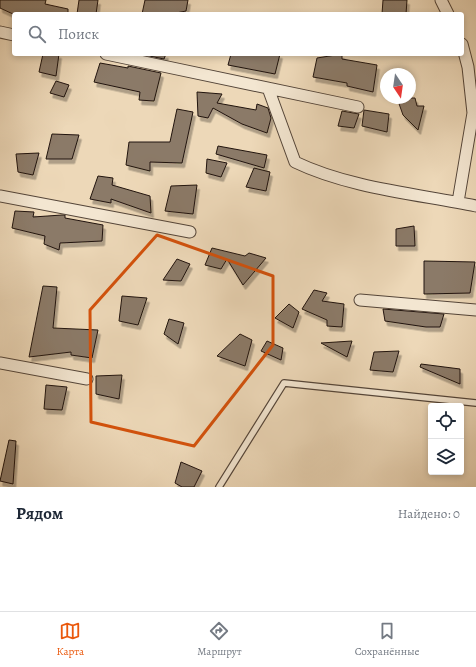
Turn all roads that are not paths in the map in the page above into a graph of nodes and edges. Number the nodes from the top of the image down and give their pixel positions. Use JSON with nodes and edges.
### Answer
{"nodes":[{"id":1,"x":441,"y":0,"type":"edge"},
{"id":2,"x":447,"y":12,"type":"edge"},
{"id":3,"x":0,"y":32,"type":"edge"},
{"id":4,"x":12,"y":35,"type":"edge"},
{"id":5,"x":464,"y":52,"type":"edge"},
{"id":6,"x":116,"y":56,"type":"edge"},
{"id":7,"x":268,"y":88,"type":"junction"},
{"id":8,"x":358,"y":107,"type":"dead end"},
{"id":9,"x":0,"y":196,"type":"edge"},
{"id":10,"x":458,"y":202,"type":"junction"},
{"id":11,"x":476,"y":206,"type":"edge"},
{"id":12,"x":190,"y":232,"type":"dead end"},
{"id":13,"x":360,"y":300,"type":"dead end"},
{"id":14,"x":476,"y":310,"type":"edge"},
{"id":15,"x":0,"y":363,"type":"edge"},
{"id":16,"x":87,"y":379,"type":"dead end"},
{"id":17,"x":476,"y":403,"type":"edge"},
{"id":18,"x":219,"y":487,"type":"edge"}],
"edges":[{"from":1,"to":2,"type":"street"},
{"from":3,"to":4,"type":"street"},
{"from":5,"to":10,"type":"street"},
{"from":6,"to":7,"type":"street"},
{"from":7,"to":8,"type":"street"},
{"from":7,"to":10,"type":"street"},
{"from":9,"to":12,"type":"street"},
{"from":10,"to":11,"type":"street"},
{"from":13,"to":14,"type":"street"},
{"from":15,"to":16,"type":"street"},
{"from":17,"to":18,"type":"lane"}]}
